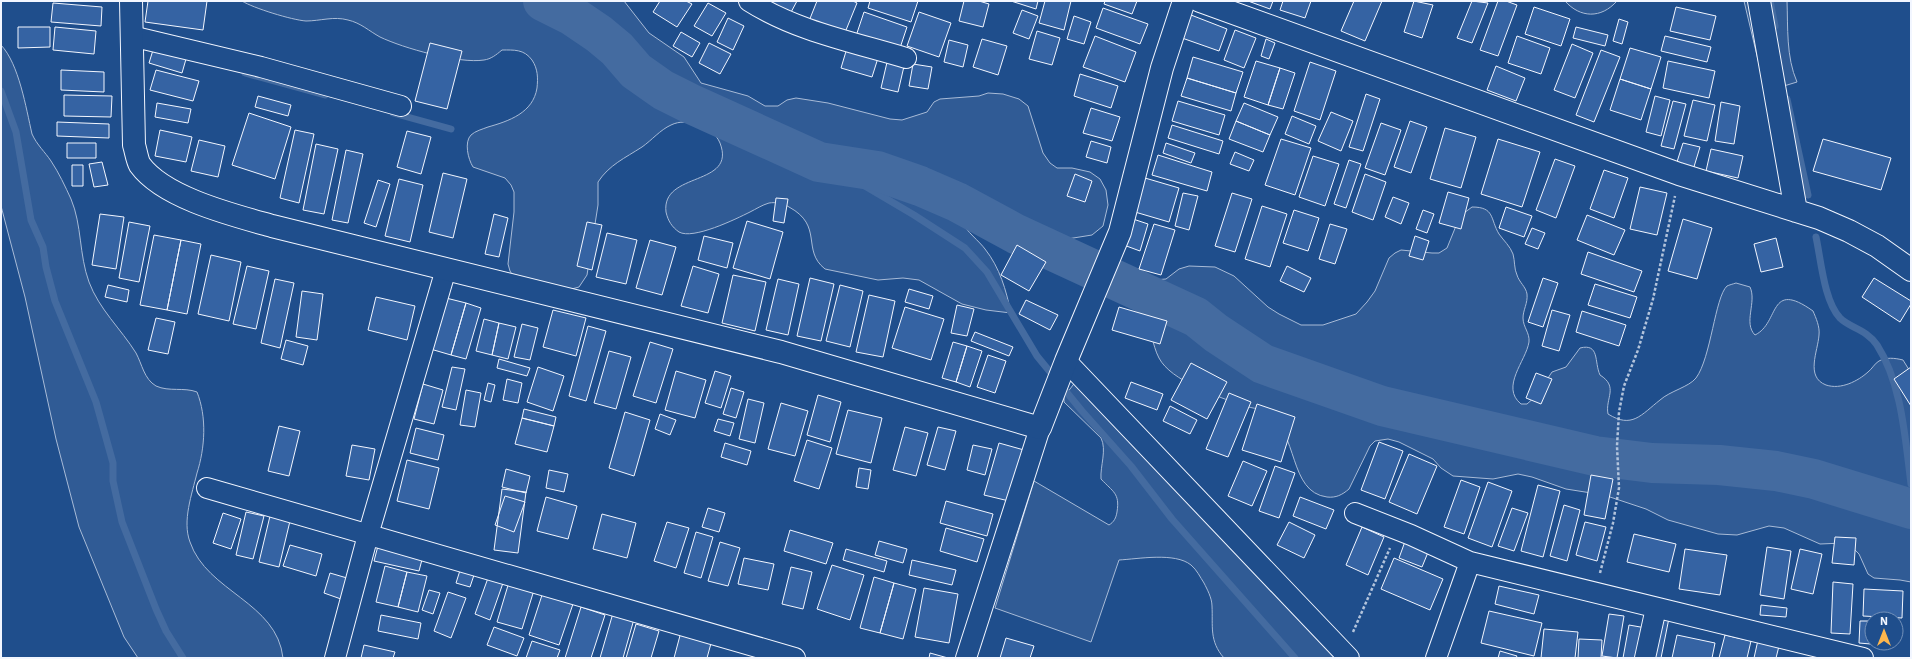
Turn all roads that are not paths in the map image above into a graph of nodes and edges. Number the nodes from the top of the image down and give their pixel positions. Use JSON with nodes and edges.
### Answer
{"nodes":[{"id":1,"x":131,"y":1,"type":"edge"},
{"id":2,"x":749,"y":1,"type":"edge"},
{"id":3,"x":1184,"y":1,"type":"edge"},
{"id":4,"x":1200,"y":1,"type":"edge"},
{"id":5,"x":1759,"y":1,"type":"edge"},
{"id":6,"x":131,"y":36,"type":"junction"},
{"id":7,"x":906,"y":58,"type":"dead end"},
{"id":8,"x":401,"y":106,"type":"dead end"},
{"id":9,"x":1796,"y":211,"type":"junction"},
{"id":10,"x":446,"y":269,"type":"junction"},
{"id":11,"x":1911,"y":270,"type":"edge"},
{"id":12,"x":1064,"y":366,"type":"junction"},
{"id":13,"x":1040,"y":428,"type":"junction"},
{"id":14,"x":207,"y":488,"type":"dead end"},
{"id":15,"x":1355,"y":513,"type":"dead end"},
{"id":16,"x":368,"y":535,"type":"junction"},
{"id":17,"x":1470,"y":562,"type":"junction"},
{"id":18,"x":1656,"y":608,"type":"junction"},
{"id":19,"x":1347,"y":655,"type":"edge"},
{"id":20,"x":335,"y":658,"type":"edge"},
{"id":21,"x":795,"y":658,"type":"edge"},
{"id":22,"x":966,"y":658,"type":"edge"},
{"id":23,"x":1436,"y":658,"type":"edge"},
{"id":24,"x":1645,"y":658,"type":"edge"},
{"id":25,"x":1863,"y":658,"type":"edge"}],
"edges":[{"from":1,"to":6,"type":"street"},
{"from":2,"to":7,"type":"street"},
{"from":3,"to":12,"type":"street"},
{"from":4,"to":9,"type":"street"},
{"from":5,"to":9,"type":"street"},
{"from":6,"to":8,"type":"street"},
{"from":6,"to":10,"type":"street"},
{"from":9,"to":11,"type":"street"},
{"from":10,"to":13,"type":"street"},
{"from":10,"to":16,"type":"street"},
{"from":12,"to":13,"type":"street"},
{"from":12,"to":19,"type":"street"},
{"from":13,"to":22,"type":"street"},
{"from":14,"to":16,"type":"street"},
{"from":15,"to":17,"type":"street"},
{"from":16,"to":20,"type":"street"},
{"from":16,"to":21,"type":"street"},
{"from":17,"to":18,"type":"street"},
{"from":17,"to":23,"type":"street"},
{"from":18,"to":24,"type":"street"},
{"from":18,"to":25,"type":"street"}]}
